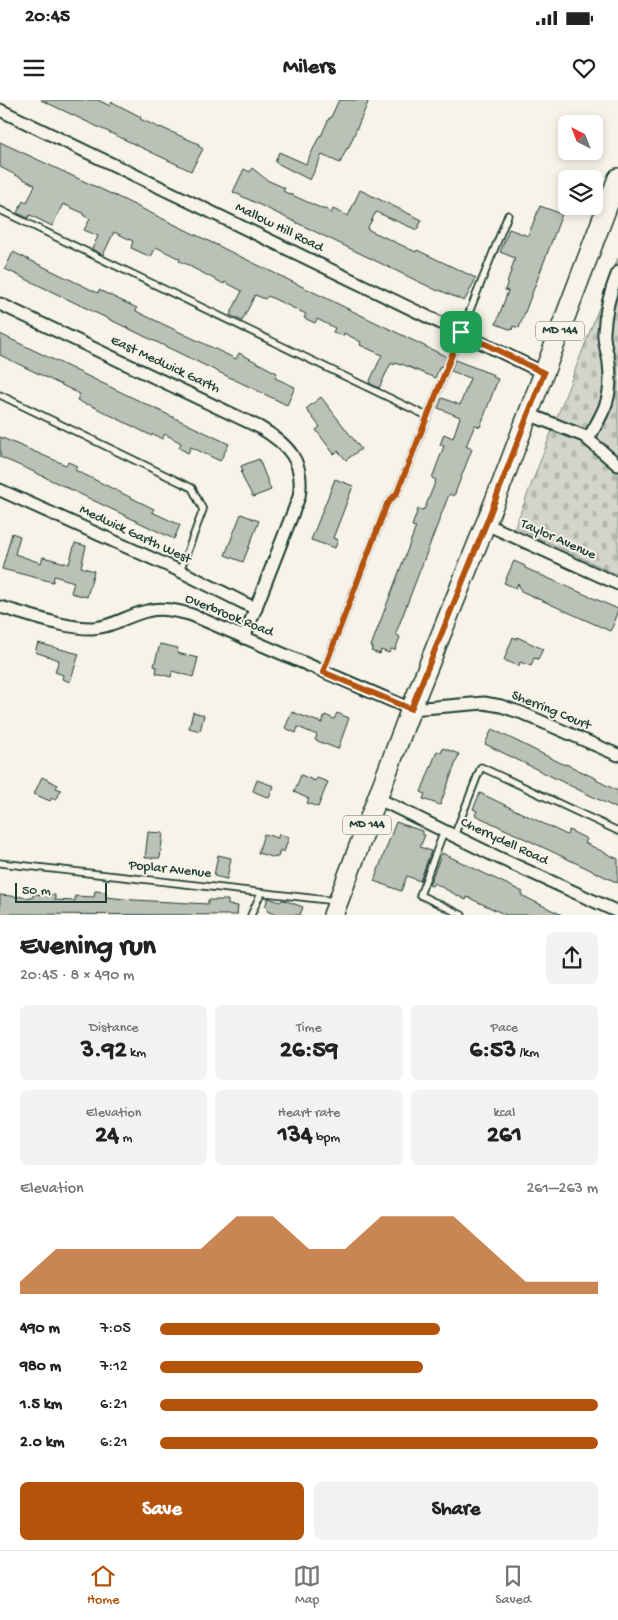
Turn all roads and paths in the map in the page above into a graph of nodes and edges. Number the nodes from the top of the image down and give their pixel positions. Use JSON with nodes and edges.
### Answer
{"nodes":[{"id":1,"x":0,"y":110,"type":"edge"},
{"id":2,"x":618,"y":178,"type":"edge"},
{"id":3,"x":0,"y":210,"type":"edge"},
{"id":4,"x":508,"y":215,"type":"dead end"},
{"id":5,"x":618,"y":272,"type":"edge"},
{"id":6,"x":0,"y":304,"type":"edge"},
{"id":7,"x":461,"y":332,"type":"junction"},
{"id":8,"x":544,"y":373,"type":"junction"},
{"id":9,"x":0,"y":395,"type":"edge"},
{"id":10,"x":528,"y":414,"type":"junction"},
{"id":11,"x":427,"y":416,"type":"junction"},
{"id":12,"x":588,"y":439,"type":"junction"},
{"id":13,"x":618,"y":465,"type":"edge"},
{"id":14,"x":0,"y":490,"type":"edge"},
{"id":15,"x":486,"y":524,"type":"junction"},
{"id":16,"x":180,"y":572,"type":"junction"},
{"id":17,"x":618,"y":584,"type":"edge"},
{"id":18,"x":0,"y":607,"type":"edge"},
{"id":19,"x":256,"y":609,"type":"junction"},
{"id":20,"x":244,"y":638,"type":"junction"},
{"id":21,"x":323,"y":672,"type":"junction"},
{"id":22,"x":411,"y":709,"type":"junction"},
{"id":23,"x":618,"y":755,"type":"edge"},
{"id":24,"x":377,"y":798,"type":"junction"},
{"id":25,"x":618,"y":831,"type":"edge"},
{"id":26,"x":449,"y":833,"type":"junction"},
{"id":27,"x":0,"y":863,"type":"edge"},
{"id":28,"x":261,"y":893,"type":"junction"},
{"id":29,"x":335,"y":908,"type":"edge"},
{"id":30,"x":618,"y":912,"type":"edge"},
{"id":31,"x":251,"y":915,"type":"edge"},
{"id":32,"x":462,"y":915,"type":"edge"}],
"edges":[{"from":1,"to":7,"type":"street","name":"Mallow Hill Road"},
{"from":2,"to":8,"type":"main road","number":"MD 144"},
{"from":3,"to":11,"type":"lane"},
{"from":4,"to":7,"type":"lane"},
{"from":5,"to":12,"type":"street"},
{"from":6,"to":19,"type":"street","name":"East Medwick Garth"},
{"from":7,"to":8,"type":"street","name":"Mallow Hill Road"},
{"from":7,"to":11,"type":"lane"},
{"from":8,"to":10,"type":"main road","number":"MD 144"},
{"from":9,"to":16,"type":"lane"},
{"from":10,"to":12,"type":"street"},
{"from":10,"to":15,"type":"main road","number":"MD 144"},
{"from":11,"to":21,"type":"lane"},
{"from":12,"to":13,"type":"street"},
{"from":14,"to":16,"type":"street","name":"Medwick Garth West"},
{"from":15,"to":17,"type":"street","name":"Taylor Avenue"},
{"from":15,"to":22,"type":"main road","number":"MD 144"},
{"from":16,"to":19,"type":"street","name":"Medwick Garth West"},
{"from":18,"to":20,"type":"street","name":"Overbrook Road"},
{"from":19,"to":20,"type":"street"},
{"from":20,"to":21,"type":"street","name":"Overbrook Road"},
{"from":21,"to":22,"type":"street","name":"Overbrook Road"},
{"from":22,"to":23,"type":"street","name":"Sherring Court"},
{"from":22,"to":24,"type":"main road","number":"MD 144"},
{"from":24,"to":26,"type":"street","name":"Cherrydell Road"},
{"from":24,"to":29,"type":"main road","number":"MD 144"},
{"from":25,"to":26,"type":"lane"},
{"from":26,"to":30,"type":"street","name":"Cherrydell Road"},
{"from":26,"to":32,"type":"lane"},
{"from":27,"to":28,"type":"lane","name":"Poplar Avenue"},
{"from":28,"to":29,"type":"lane","name":"Poplar Avenue"},
{"from":28,"to":31,"type":"lane"}]}
